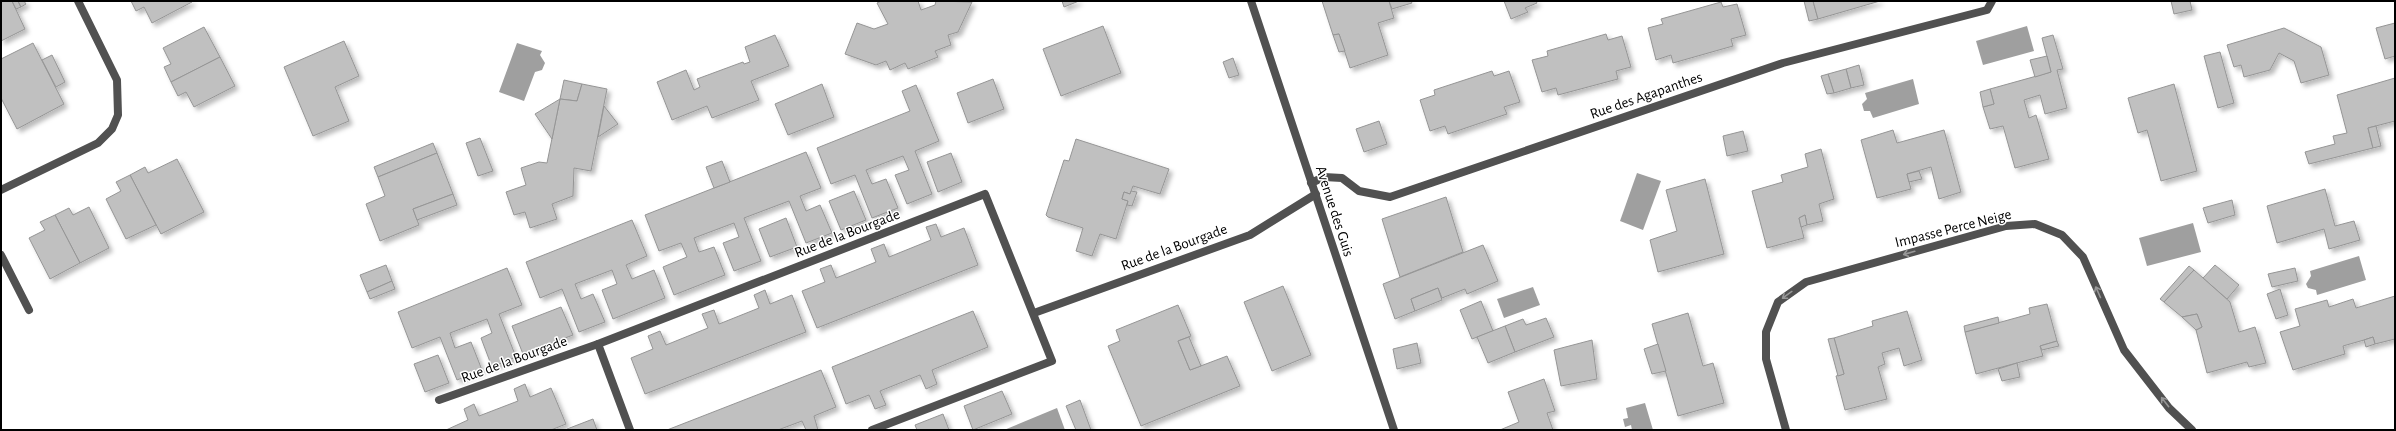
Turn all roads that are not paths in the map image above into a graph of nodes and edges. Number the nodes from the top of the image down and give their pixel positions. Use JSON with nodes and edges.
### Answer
{"nodes":[{"id":1,"x":78,"y":1,"type":"edge"},
{"id":2,"x":1251,"y":1,"type":"edge"},
{"id":3,"x":1992,"y":1,"type":"edge"},
{"id":4,"x":1311,"y":183,"type":"junction"},
{"id":5,"x":1,"y":190,"type":"edge"},
{"id":6,"x":1316,"y":194,"type":"junction"},
{"id":7,"x":1,"y":255,"type":"edge"},
{"id":8,"x":29,"y":310,"type":"dead end"},
{"id":9,"x":1034,"y":312,"type":"junction"},
{"id":10,"x":598,"y":344,"type":"junction"},
{"id":11,"x":439,"y":400,"type":"dead end"},
{"id":12,"x":630,"y":430,"type":"edge"},
{"id":13,"x":872,"y":430,"type":"edge"},
{"id":14,"x":1394,"y":430,"type":"edge"},
{"id":15,"x":1786,"y":430,"type":"edge"},
{"id":16,"x":2192,"y":430,"type":"edge"}],
"edges":[{"from":1,"to":5,"type":"street"},
{"from":2,"to":4,"type":"street","name":"Avenue des Guis"},
{"from":3,"to":4,"type":"street","name":"Rue des Agapanthes"},
{"from":4,"to":6,"type":"street","name":"Avenue des Guis"},
{"from":6,"to":9,"type":"street","name":"Rue de la Bourgade"},
{"from":6,"to":14,"type":"street","name":"Avenue des Guis"},
{"from":7,"to":8,"type":"street"},
{"from":9,"to":10,"type":"street","name":"Rue de la Bourgade"},
{"from":9,"to":13,"type":"street","name":"Rue de la Bourgade"},
{"from":10,"to":11,"type":"street","name":"Rue de la Bourgade"},
{"from":10,"to":12,"type":"street"},
{"from":16,"to":15,"type":"street","name":"Impasse Perce Neige","one_way":true}]}
